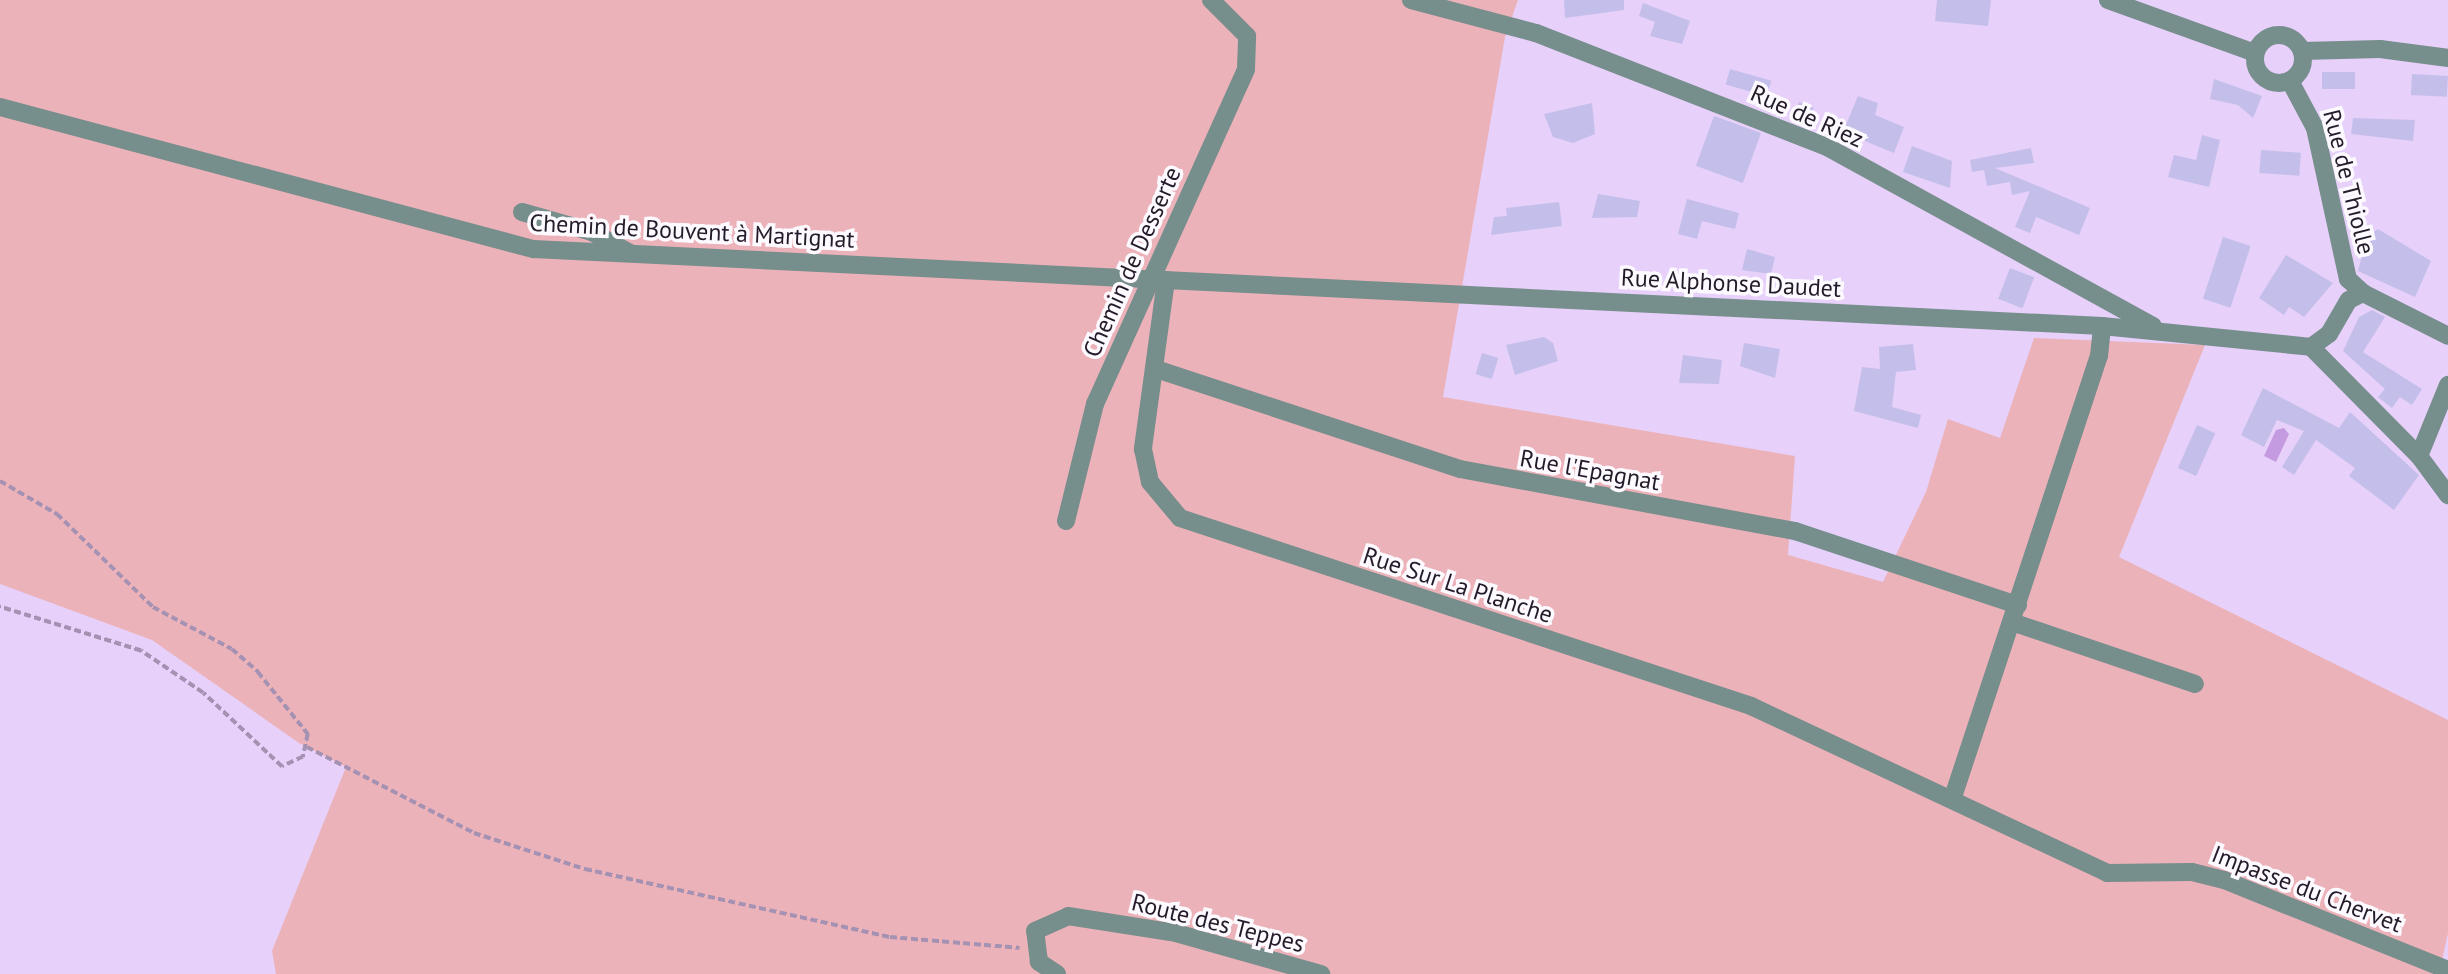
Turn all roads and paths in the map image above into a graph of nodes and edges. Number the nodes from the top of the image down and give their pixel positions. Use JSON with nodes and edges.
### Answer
{"nodes":[{"id":1,"x":1211,"y":0,"type":"edge"},
{"id":2,"x":1411,"y":0,"type":"edge"},
{"id":3,"x":2108,"y":0,"type":"edge"},
{"id":4,"x":2301,"y":51,"type":"junction"},
{"id":5,"x":2255,"y":53,"type":"junction"},
{"id":6,"x":2448,"y":58,"type":"edge"},
{"id":7,"x":2291,"y":81,"type":"junction"},
{"id":8,"x":0,"y":107,"type":"edge"},
{"id":9,"x":522,"y":212,"type":"dead end"},
{"id":10,"x":633,"y":254,"type":"junction"},
{"id":11,"x":1147,"y":279,"type":"junction"},
{"id":12,"x":1166,"y":280,"type":"junction"},
{"id":13,"x":2362,"y":293,"type":"junction"},
{"id":14,"x":2102,"y":326,"type":"junction"},
{"id":15,"x":2159,"y":330,"type":"junction"},
{"id":16,"x":2448,"y":336,"type":"edge"},
{"id":17,"x":2311,"y":347,"type":"junction"},
{"id":18,"x":1156,"y":369,"type":"junction"},
{"id":19,"x":2448,"y":385,"type":"edge"},
{"id":20,"x":2419,"y":456,"type":"junction"},
{"id":21,"x":0,"y":481,"type":"edge"},
{"id":22,"x":2448,"y":495,"type":"edge"},
{"id":23,"x":1066,"y":522,"type":"dead end"},
{"id":24,"x":2018,"y":605,"type":"junction"},
{"id":25,"x":0,"y":607,"type":"edge"},
{"id":26,"x":2012,"y":622,"type":"junction"},
{"id":27,"x":2195,"y":684,"type":"dead end"},
{"id":28,"x":307,"y":747,"type":"junction"},
{"id":29,"x":1953,"y":797,"type":"junction"},
{"id":30,"x":1032,"y":947,"type":"junction"},
{"id":31,"x":2448,"y":970,"type":"edge"},
{"id":32,"x":1057,"y":974,"type":"edge"},
{"id":33,"x":1321,"y":974,"type":"edge"}],
"edges":[{"from":1,"to":11,"type":"street","name":"Chemin de Desserte"},
{"from":2,"to":15,"type":"street","name":"Rue de Riez"},
{"from":3,"to":5,"type":"street"},
{"from":4,"to":5,"type":"street"},
{"from":4,"to":6,"type":"street"},
{"from":4,"to":7,"type":"street"},
{"from":5,"to":7,"type":"street"},
{"from":7,"to":13,"type":"street","name":"Rue de Thiolle"},
{"from":8,"to":10,"type":"street","name":"Chemin de Bouvent à Martignat"},
{"from":9,"to":10,"type":"street"},
{"from":10,"to":11,"type":"street","name":"Chemin de Bouvent à Martignat"},
{"from":11,"to":12,"type":"street","name":"Rue Alphonse Daudet"},
{"from":11,"to":23,"type":"street","name":"Chemin de Desserte"},
{"from":12,"to":14,"type":"street","name":"Rue Alphonse Daudet"},
{"from":12,"to":18,"type":"street","name":"Rue Sur La Planche"},
{"from":13,"to":16,"type":"street"},
{"from":13,"to":17,"type":"street"},
{"from":14,"to":15,"type":"street","name":"Rue Alphonse Daudet"},
{"from":14,"to":24,"type":"street"},
{"from":15,"to":17,"type":"street","name":"Rue Alphonse Daudet"},
{"from":17,"to":20,"type":"street"},
{"from":18,"to":24,"type":"street","name":"Rue l'Epagnat"},
{"from":18,"to":29,"type":"street","name":"Rue Sur La Planche"},
{"from":19,"to":20,"type":"street"},
{"from":20,"to":22,"type":"street"},
{"from":21,"to":28,"type":"path"},
{"from":24,"to":26,"type":"street"},
{"from":25,"to":28,"type":"path"},
{"from":26,"to":27,"type":"street"},
{"from":26,"to":29,"type":"street"},
{"from":28,"to":30,"type":"path"},
{"from":29,"to":31,"type":"street","name":"Impasse du Chervet"},
{"from":30,"to":32,"type":"street"},
{"from":30,"to":33,"type":"street","name":"Route des Teppes"}]}
